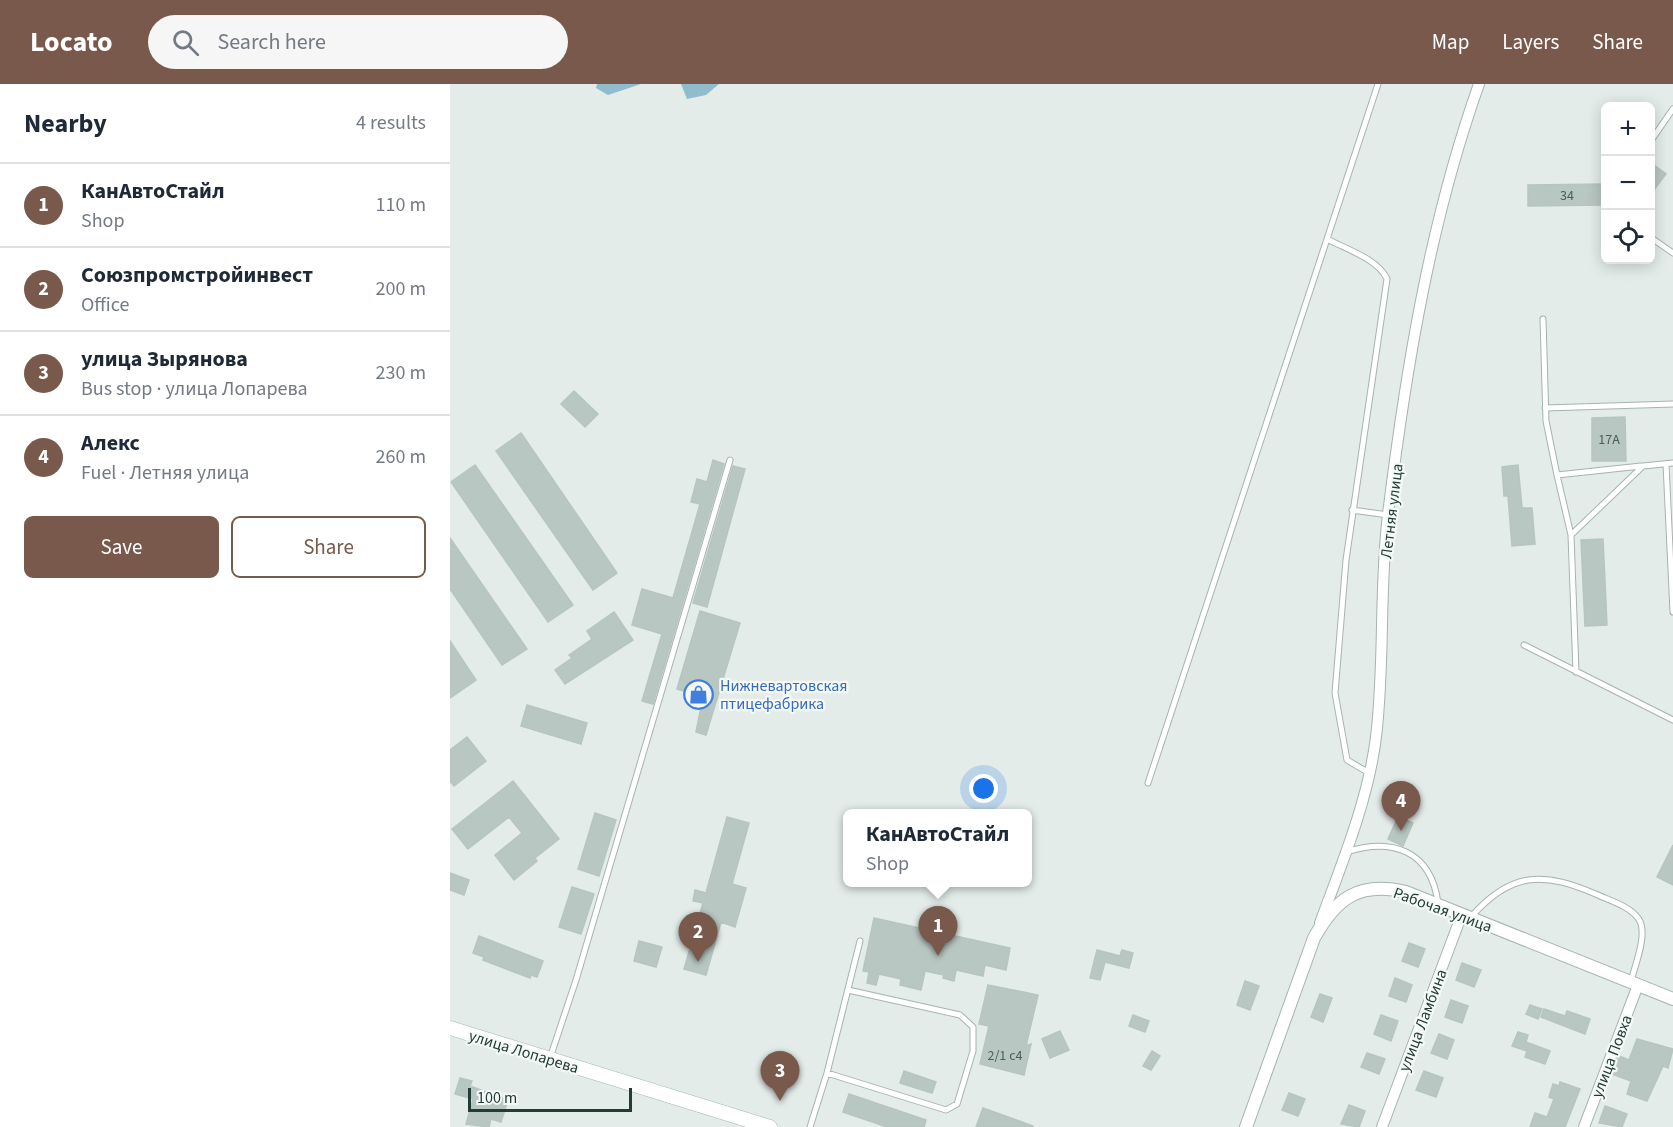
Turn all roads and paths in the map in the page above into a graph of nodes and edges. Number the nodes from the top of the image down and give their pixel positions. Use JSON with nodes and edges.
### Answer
{"nodes":[{"id":1,"x":1378,"y":84,"type":"edge"},
{"id":2,"x":1479,"y":84,"type":"edge"},
{"id":3,"x":1673,"y":110,"type":"edge"},
{"id":4,"x":1655,"y":135,"type":"edge"},
{"id":5,"x":1327,"y":239,"type":"junction"},
{"id":6,"x":1655,"y":241,"type":"edge"},
{"id":7,"x":1673,"y":254,"type":"edge"},
{"id":8,"x":1543,"y":319,"type":"dead end"},
{"id":9,"x":1673,"y":404,"type":"edge"},
{"id":10,"x":1545,"y":408,"type":"junction"},
{"id":11,"x":730,"y":460,"type":"dead end"},
{"id":12,"x":1670,"y":464,"type":"edge"},
{"id":13,"x":1643,"y":466,"type":"junction"},
{"id":14,"x":1557,"y":475,"type":"junction"},
{"id":15,"x":1352,"y":510,"type":"junction"},
{"id":16,"x":1388,"y":515,"type":"junction"},
{"id":17,"x":1571,"y":535,"type":"junction"},
{"id":18,"x":1673,"y":612,"type":"edge"},
{"id":19,"x":1524,"y":645,"type":"dead end"},
{"id":20,"x":1576,"y":672,"type":"junction"},
{"id":21,"x":1672,"y":718,"type":"edge"},
{"id":22,"x":1369,"y":773,"type":"junction"},
{"id":23,"x":1148,"y":783,"type":"dead end"},
{"id":24,"x":1346,"y":852,"type":"junction"},
{"id":25,"x":1438,"y":905,"type":"junction"},
{"id":26,"x":1466,"y":915,"type":"junction"},
{"id":27,"x":1314,"y":938,"type":"junction"},
{"id":28,"x":860,"y":941,"type":"dead end"},
{"id":29,"x":1634,"y":984,"type":"junction"},
{"id":30,"x":848,"y":990,"type":"junction"},
{"id":31,"x":1673,"y":999,"type":"edge"},
{"id":32,"x":450,"y":1028,"type":"edge"},
{"id":33,"x":549,"y":1059,"type":"junction"},
{"id":34,"x":827,"y":1073,"type":"junction"},
{"id":35,"x":770,"y":1127,"type":"edge"},
{"id":36,"x":810,"y":1127,"type":"edge"},
{"id":37,"x":1246,"y":1127,"type":"edge"},
{"id":38,"x":1382,"y":1127,"type":"edge"},
{"id":39,"x":1584,"y":1127,"type":"edge"}],
"edges":[{"from":1,"to":5,"type":"lane"},
{"from":2,"to":16,"type":"street","name":"Летняя улица"},
{"from":3,"to":4,"type":"lane"},
{"from":5,"to":15,"type":"lane"},
{"from":5,"to":23,"type":"lane"},
{"from":6,"to":7,"type":"lane"},
{"from":8,"to":10,"type":"lane"},
{"from":9,"to":10,"type":"lane"},
{"from":10,"to":14,"type":"lane"},
{"from":11,"to":33,"type":"lane"},
{"from":12,"to":13,"type":"lane"},
{"from":12,"to":18,"type":"lane"},
{"from":13,"to":14,"type":"lane"},
{"from":13,"to":17,"type":"lane"},
{"from":14,"to":17,"type":"lane"},
{"from":15,"to":16,"type":"lane"},
{"from":15,"to":22,"type":"lane"},
{"from":16,"to":22,"type":"street","name":"Летняя улица"},
{"from":17,"to":20,"type":"lane"},
{"from":19,"to":20,"type":"lane"},
{"from":20,"to":21,"type":"lane"},
{"from":22,"to":24,"type":"street","name":"Летняя улица"},
{"from":24,"to":25,"type":"lane"},
{"from":24,"to":27,"type":"street","name":"Летняя улица"},
{"from":25,"to":26,"type":"street","name":"Рабочая улица"},
{"from":25,"to":27,"type":"street","name":"Рабочая улица"},
{"from":26,"to":29,"type":"street","name":"Рабочая улица"},
{"from":26,"to":29,"type":"lane"},
{"from":26,"to":38,"type":"street","name":"улица Ламбина"},
{"from":27,"to":37,"type":"street","name":"Рабочая улица"},
{"from":28,"to":30,"type":"lane"},
{"from":29,"to":31,"type":"street","name":"Рабочая улица"},
{"from":29,"to":39,"type":"street","name":"улица Повха"},
{"from":30,"to":34,"type":"lane"},
{"from":30,"to":34,"type":"lane"},
{"from":32,"to":33,"type":"main road","name":"улица Лопарева"},
{"from":33,"to":35,"type":"main road","name":"улица Лопарева"},
{"from":34,"to":36,"type":"lane"}]}
